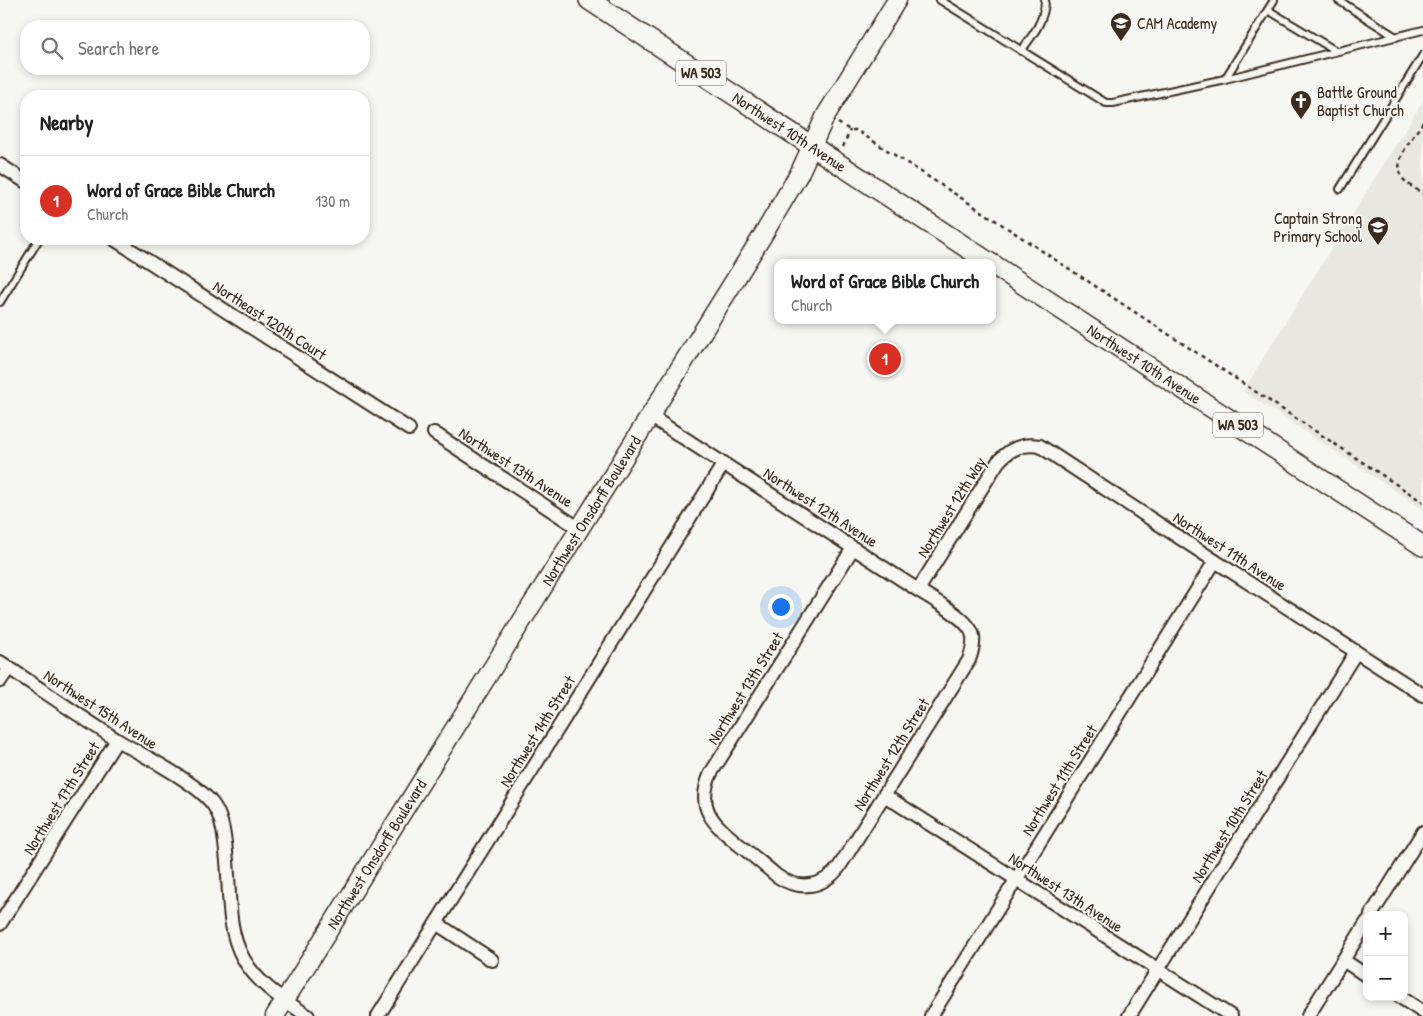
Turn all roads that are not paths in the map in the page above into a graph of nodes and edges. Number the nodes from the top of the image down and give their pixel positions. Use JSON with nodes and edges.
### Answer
{"nodes":[{"id":1,"x":589,"y":0,"type":"edge"},
{"id":2,"x":897,"y":0,"type":"edge"},
{"id":3,"x":940,"y":0,"type":"edge"},
{"id":4,"x":1045,"y":0,"type":"edge"},
{"id":5,"x":1274,"y":0,"type":"edge"},
{"id":6,"x":1338,"y":0,"type":"edge"},
{"id":7,"x":1268,"y":10,"type":"junction"},
{"id":8,"x":1423,"y":30,"type":"edge"},
{"id":9,"x":1396,"y":37,"type":"junction"},
{"id":10,"x":1021,"y":51,"type":"junction"},
{"id":11,"x":1336,"y":51,"type":"junction"},
{"id":12,"x":1423,"y":55,"type":"edge"},
{"id":13,"x":1225,"y":79,"type":"junction"},
{"id":14,"x":812,"y":146,"type":"junction"},
{"id":15,"x":0,"y":165,"type":"edge"},
{"id":16,"x":20,"y":178,"type":"edge"},
{"id":17,"x":1340,"y":189,"type":"dead end"},
{"id":18,"x":35,"y":245,"type":"edge"},
{"id":19,"x":123,"y":245,"type":"edge"},
{"id":20,"x":985,"y":259,"type":"edge"},
{"id":21,"x":996,"y":266,"type":"edge"},
{"id":22,"x":0,"y":302,"type":"edge"},
{"id":23,"x":650,"y":416,"type":"junction"},
{"id":24,"x":409,"y":430,"type":"dead end"},
{"id":25,"x":434,"y":433,"type":"dead end"},
{"id":26,"x":1016,"y":448,"type":"joint"},
{"id":27,"x":724,"y":463,"type":"junction"},
{"id":28,"x":580,"y":528,"type":"junction"},
{"id":29,"x":1423,"y":546,"type":"edge"},
{"id":30,"x":853,"y":548,"type":"junction"},
{"id":31,"x":1215,"y":561,"type":"junction"},
{"id":32,"x":918,"y":590,"type":"junction"},
{"id":33,"x":970,"y":630,"type":"joint"},
{"id":34,"x":1356,"y":652,"type":"junction"},
{"id":35,"x":4,"y":665,"type":"edge"},
{"id":36,"x":0,"y":681,"type":"edge"},
{"id":37,"x":1423,"y":695,"type":"edge"},
{"id":38,"x":117,"y":740,"type":"junction"},
{"id":39,"x":884,"y":795,"type":"junction"},
{"id":40,"x":1423,"y":832,"type":"edge"},
{"id":41,"x":1016,"y":879,"type":"junction"},
{"id":42,"x":817,"y":884,"type":"joint"},
{"id":43,"x":1374,"y":911,"type":"edge"},
{"id":44,"x":436,"y":923,"type":"junction"},
{"id":45,"x":0,"y":924,"type":"edge"},
{"id":46,"x":1363,"y":928,"type":"edge"},
{"id":47,"x":492,"y":960,"type":"dead end"},
{"id":48,"x":1343,"y":960,"type":"junction"},
{"id":49,"x":1158,"y":970,"type":"junction"},
{"id":50,"x":1363,"y":973,"type":"edge"},
{"id":51,"x":285,"y":1001,"type":"junction"},
{"id":52,"x":1406,"y":1001,"type":"edge"},
{"id":53,"x":1423,"y":1012,"type":"edge"},
{"id":54,"x":275,"y":1016,"type":"edge"},
{"id":55,"x":308,"y":1016,"type":"edge"},
{"id":56,"x":378,"y":1016,"type":"edge"},
{"id":57,"x":931,"y":1016,"type":"edge"},
{"id":58,"x":1129,"y":1016,"type":"edge"},
{"id":59,"x":1231,"y":1016,"type":"edge"},
{"id":60,"x":1308,"y":1016,"type":"edge"}],
"edges":[{"from":1,"to":14,"type":"main road","name":"Northwest 10th Avenue","number":"WA 503"},
{"from":2,"to":14,"type":"street","name":"Northwest Onsdorff Boulevard"},
{"from":3,"to":10,"type":"lane"},
{"from":4,"to":10,"type":"lane"},
{"from":5,"to":7,"type":"lane"},
{"from":6,"to":9,"type":"lane"},
{"from":7,"to":11,"type":"lane"},
{"from":7,"to":13,"type":"lane"},
{"from":8,"to":9,"type":"lane"},
{"from":9,"to":11,"type":"lane"},
{"from":10,"to":13,"type":"lane"},
{"from":11,"to":13,"type":"lane"},
{"from":12,"to":17,"type":"lane"},
{"from":14,"to":20,"type":"main road","name":"Northwest 10th Avenue","number":"WA 503"},
{"from":14,"to":23,"type":"street","name":"Northwest Onsdorff Boulevard"},
{"from":15,"to":16,"type":"street"},
{"from":18,"to":22,"type":"lane"},
{"from":19,"to":24,"type":"street","name":"Northeast 120th Court"},
{"from":21,"to":29,"type":"main road","name":"Northwest 10th Avenue","number":"WA 503"},
{"from":23,"to":27,"type":"street","name":"Northwest 12th Avenue"},
{"from":23,"to":28,"type":"street","name":"Northwest Onsdorff Boulevard"},
{"from":25,"to":28,"type":"street","name":"Northwest 13th Avenue"},
{"from":26,"to":31,"type":"street","name":"Northwest 11th Avenue"},
{"from":26,"to":32,"type":"street","name":"Northwest 12th Way"},
{"from":27,"to":30,"type":"street","name":"Northwest 12th Avenue"},
{"from":27,"to":44,"type":"street","name":"Northwest 14th Street"},
{"from":28,"to":51,"type":"street","name":"Northwest Onsdorff Boulevard"},
{"from":30,"to":32,"type":"street","name":"Northwest 12th Avenue"},
{"from":30,"to":42,"type":"street","name":"Northwest 13th Street"},
{"from":31,"to":34,"type":"street","name":"Northwest 11th Avenue"},
{"from":31,"to":41,"type":"street","name":"Northwest 11th Street"},
{"from":32,"to":33,"type":"street","name":"Northwest 12th Avenue"},
{"from":33,"to":39,"type":"street","name":"Northwest 12th Street"},
{"from":34,"to":37,"type":"street","name":"Northwest 11th Avenue"},
{"from":34,"to":49,"type":"street","name":"Northwest 10th Street"},
{"from":35,"to":36,"type":"street"},
{"from":35,"to":38,"type":"street","name":"Northwest 15th Avenue"},
{"from":38,"to":45,"type":"street","name":"Northwest 17th Street"},
{"from":38,"to":51,"type":"street","name":"Northwest 15th Avenue"},
{"from":39,"to":41,"type":"street","name":"Northwest 13th Avenue"},
{"from":39,"to":42,"type":"street","name":"Northwest 12th Street"},
{"from":40,"to":43,"type":"street"},
{"from":41,"to":49,"type":"street","name":"Northwest 13th Avenue"},
{"from":41,"to":57,"type":"street","name":"Northwest 11th Street"},
{"from":44,"to":47,"type":"street"},
{"from":44,"to":56,"type":"street","name":"Northwest 14th Street"},
{"from":46,"to":48,"type":"street"},
{"from":48,"to":50,"type":"street"},
{"from":48,"to":60,"type":"street"},
{"from":49,"to":58,"type":"street","name":"Northwest 10th Street"},
{"from":49,"to":59,"type":"street","name":"Northwest 13th Avenue"},
{"from":51,"to":54,"type":"street","name":"Northwest Onsdorff Boulevard"},
{"from":51,"to":55,"type":"street","name":"Northwest 15th Avenue"},
{"from":52,"to":53,"type":"street"}]}
